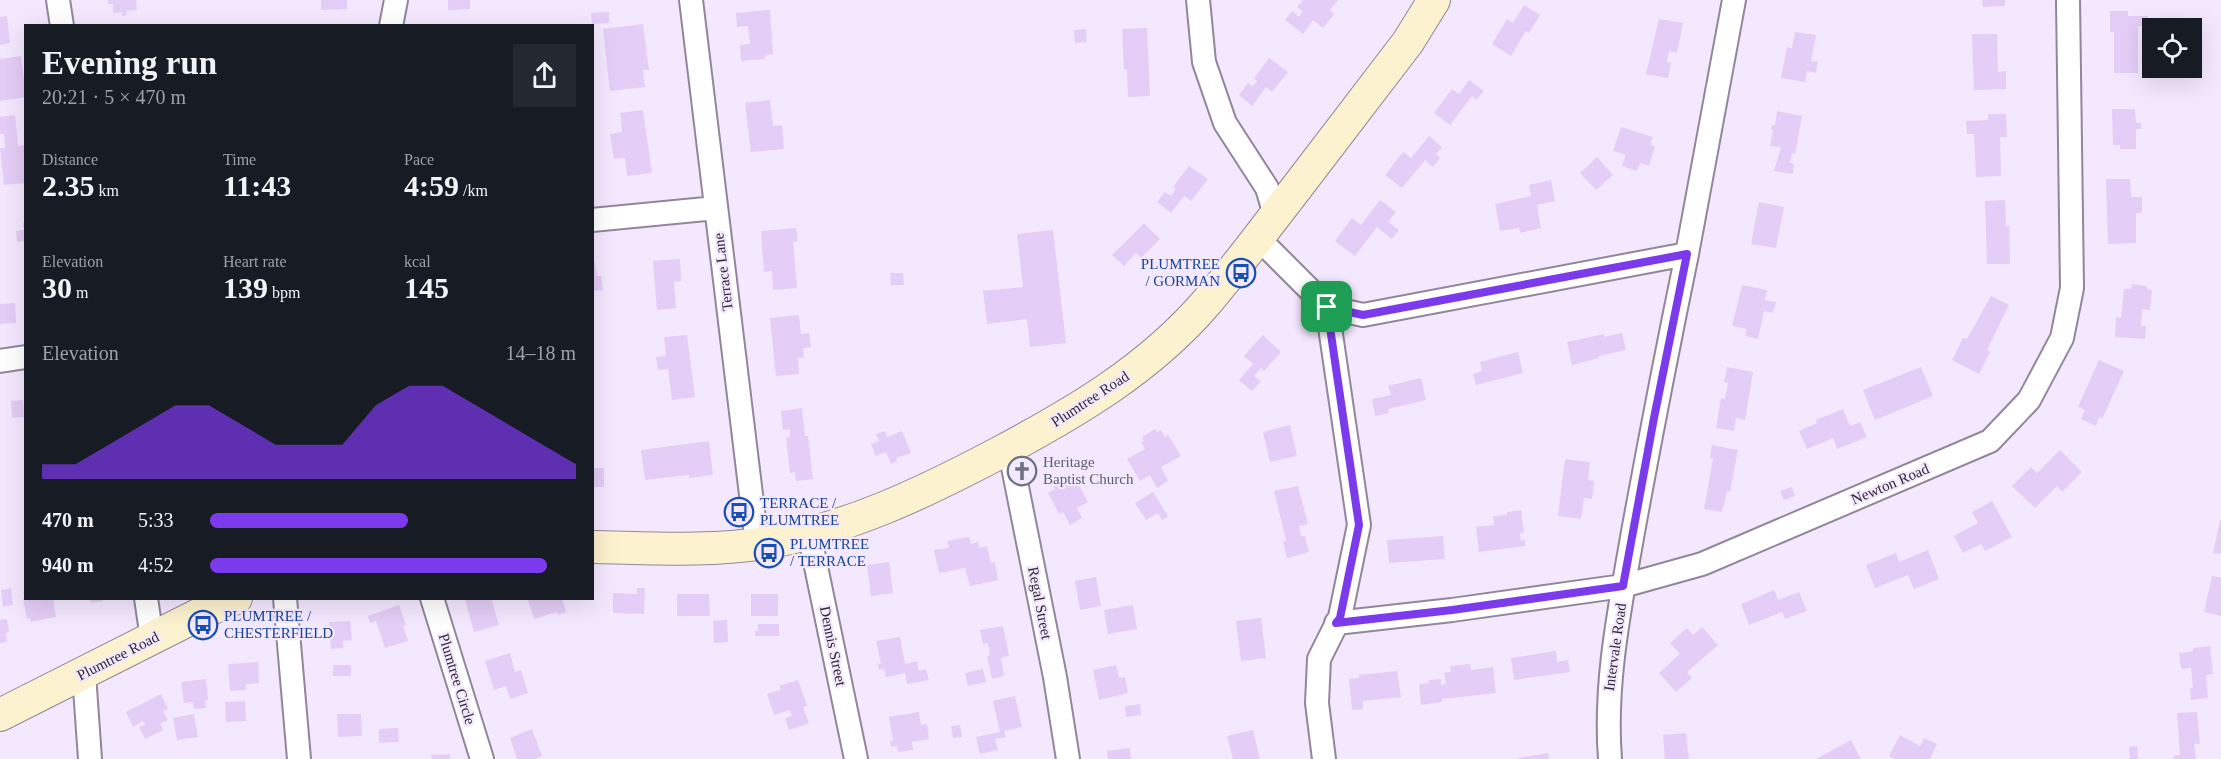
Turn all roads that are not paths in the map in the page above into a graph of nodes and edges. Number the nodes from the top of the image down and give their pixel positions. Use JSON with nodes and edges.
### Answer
{"nodes":[{"id":1,"x":58,"y":0,"type":"edge"},
{"id":2,"x":396,"y":0,"type":"edge"},
{"id":3,"x":691,"y":0,"type":"edge"},
{"id":4,"x":1198,"y":0,"type":"edge"},
{"id":5,"x":1434,"y":0,"type":"edge"},
{"id":6,"x":1734,"y":0,"type":"edge"},
{"id":7,"x":2068,"y":0,"type":"edge"},
{"id":8,"x":62,"y":24,"type":"edge"},
{"id":9,"x":391,"y":24,"type":"edge"},
{"id":10,"x":716,"y":208,"type":"junction"},
{"id":11,"x":594,"y":220,"type":"edge"},
{"id":12,"x":1266,"y":226,"type":"junction"},
{"id":13,"x":1687,"y":254,"type":"junction"},
{"id":14,"x":1327,"y":307,"type":"junction"},
{"id":15,"x":24,"y":357,"type":"edge"},
{"id":16,"x":0,"y":361,"type":"edge"},
{"id":17,"x":1009,"y":447,"type":"junction"},
{"id":18,"x":809,"y":533,"type":"junction"},
{"id":19,"x":757,"y":544,"type":"junction"},
{"id":20,"x":594,"y":547,"type":"edge"},
{"id":21,"x":1623,"y":586,"type":"junction"},
{"id":22,"x":146,"y":600,"type":"edge"},
{"id":23,"x":232,"y":600,"type":"edge"},
{"id":24,"x":285,"y":600,"type":"edge"},
{"id":25,"x":433,"y":600,"type":"edge"},
{"id":26,"x":1336,"y":623,"type":"junction"},
{"id":27,"x":152,"y":639,"type":"junction"},
{"id":28,"x":84,"y":674,"type":"junction"},
{"id":29,"x":0,"y":715,"type":"edge"},
{"id":30,"x":90,"y":759,"type":"edge"},
{"id":31,"x":298,"y":759,"type":"edge"},
{"id":32,"x":482,"y":759,"type":"edge"},
{"id":33,"x":856,"y":759,"type":"edge"},
{"id":34,"x":1068,"y":759,"type":"edge"},
{"id":35,"x":1324,"y":759,"type":"edge"},
{"id":36,"x":1610,"y":759,"type":"edge"}],
"edges":[{"from":1,"to":8,"type":"street"},
{"from":2,"to":9,"type":"street"},
{"from":3,"to":10,"type":"street","name":"Terrace Lane"},
{"from":4,"to":12,"type":"street"},
{"from":5,"to":12,"type":"street","name":"Plumtree Road"},
{"from":6,"to":13,"type":"street"},
{"from":7,"to":21,"type":"street","name":"Newton Road"},
{"from":10,"to":11,"type":"street"},
{"from":10,"to":19,"type":"street","name":"Terrace Lane"},
{"from":12,"to":14,"type":"street"},
{"from":12,"to":17,"type":"street","name":"Plumtree Road"},
{"from":13,"to":14,"type":"street"},
{"from":13,"to":21,"type":"street","name":"Intervale Road"},
{"from":14,"to":26,"type":"street"},
{"from":15,"to":16,"type":"street"},
{"from":17,"to":18,"type":"street","name":"Plumtree Road"},
{"from":17,"to":34,"type":"street","name":"Regal Street"},
{"from":18,"to":19,"type":"street","name":"Plumtree Road"},
{"from":18,"to":33,"type":"street","name":"Dennis Street"},
{"from":19,"to":20,"type":"street","name":"Plumtree Road"},
{"from":21,"to":26,"type":"street","name":"Newton Road"},
{"from":21,"to":36,"type":"street","name":"Intervale Road"},
{"from":22,"to":27,"type":"street"},
{"from":23,"to":27,"type":"street","name":"Plumtree Road"},
{"from":24,"to":31,"type":"street"},
{"from":25,"to":32,"type":"street","name":"Plumtree Circle"},
{"from":26,"to":35,"type":"street"},
{"from":27,"to":28,"type":"street","name":"Plumtree Road"},
{"from":28,"to":29,"type":"street","name":"Plumtree Road"},
{"from":28,"to":30,"type":"street"}]}
